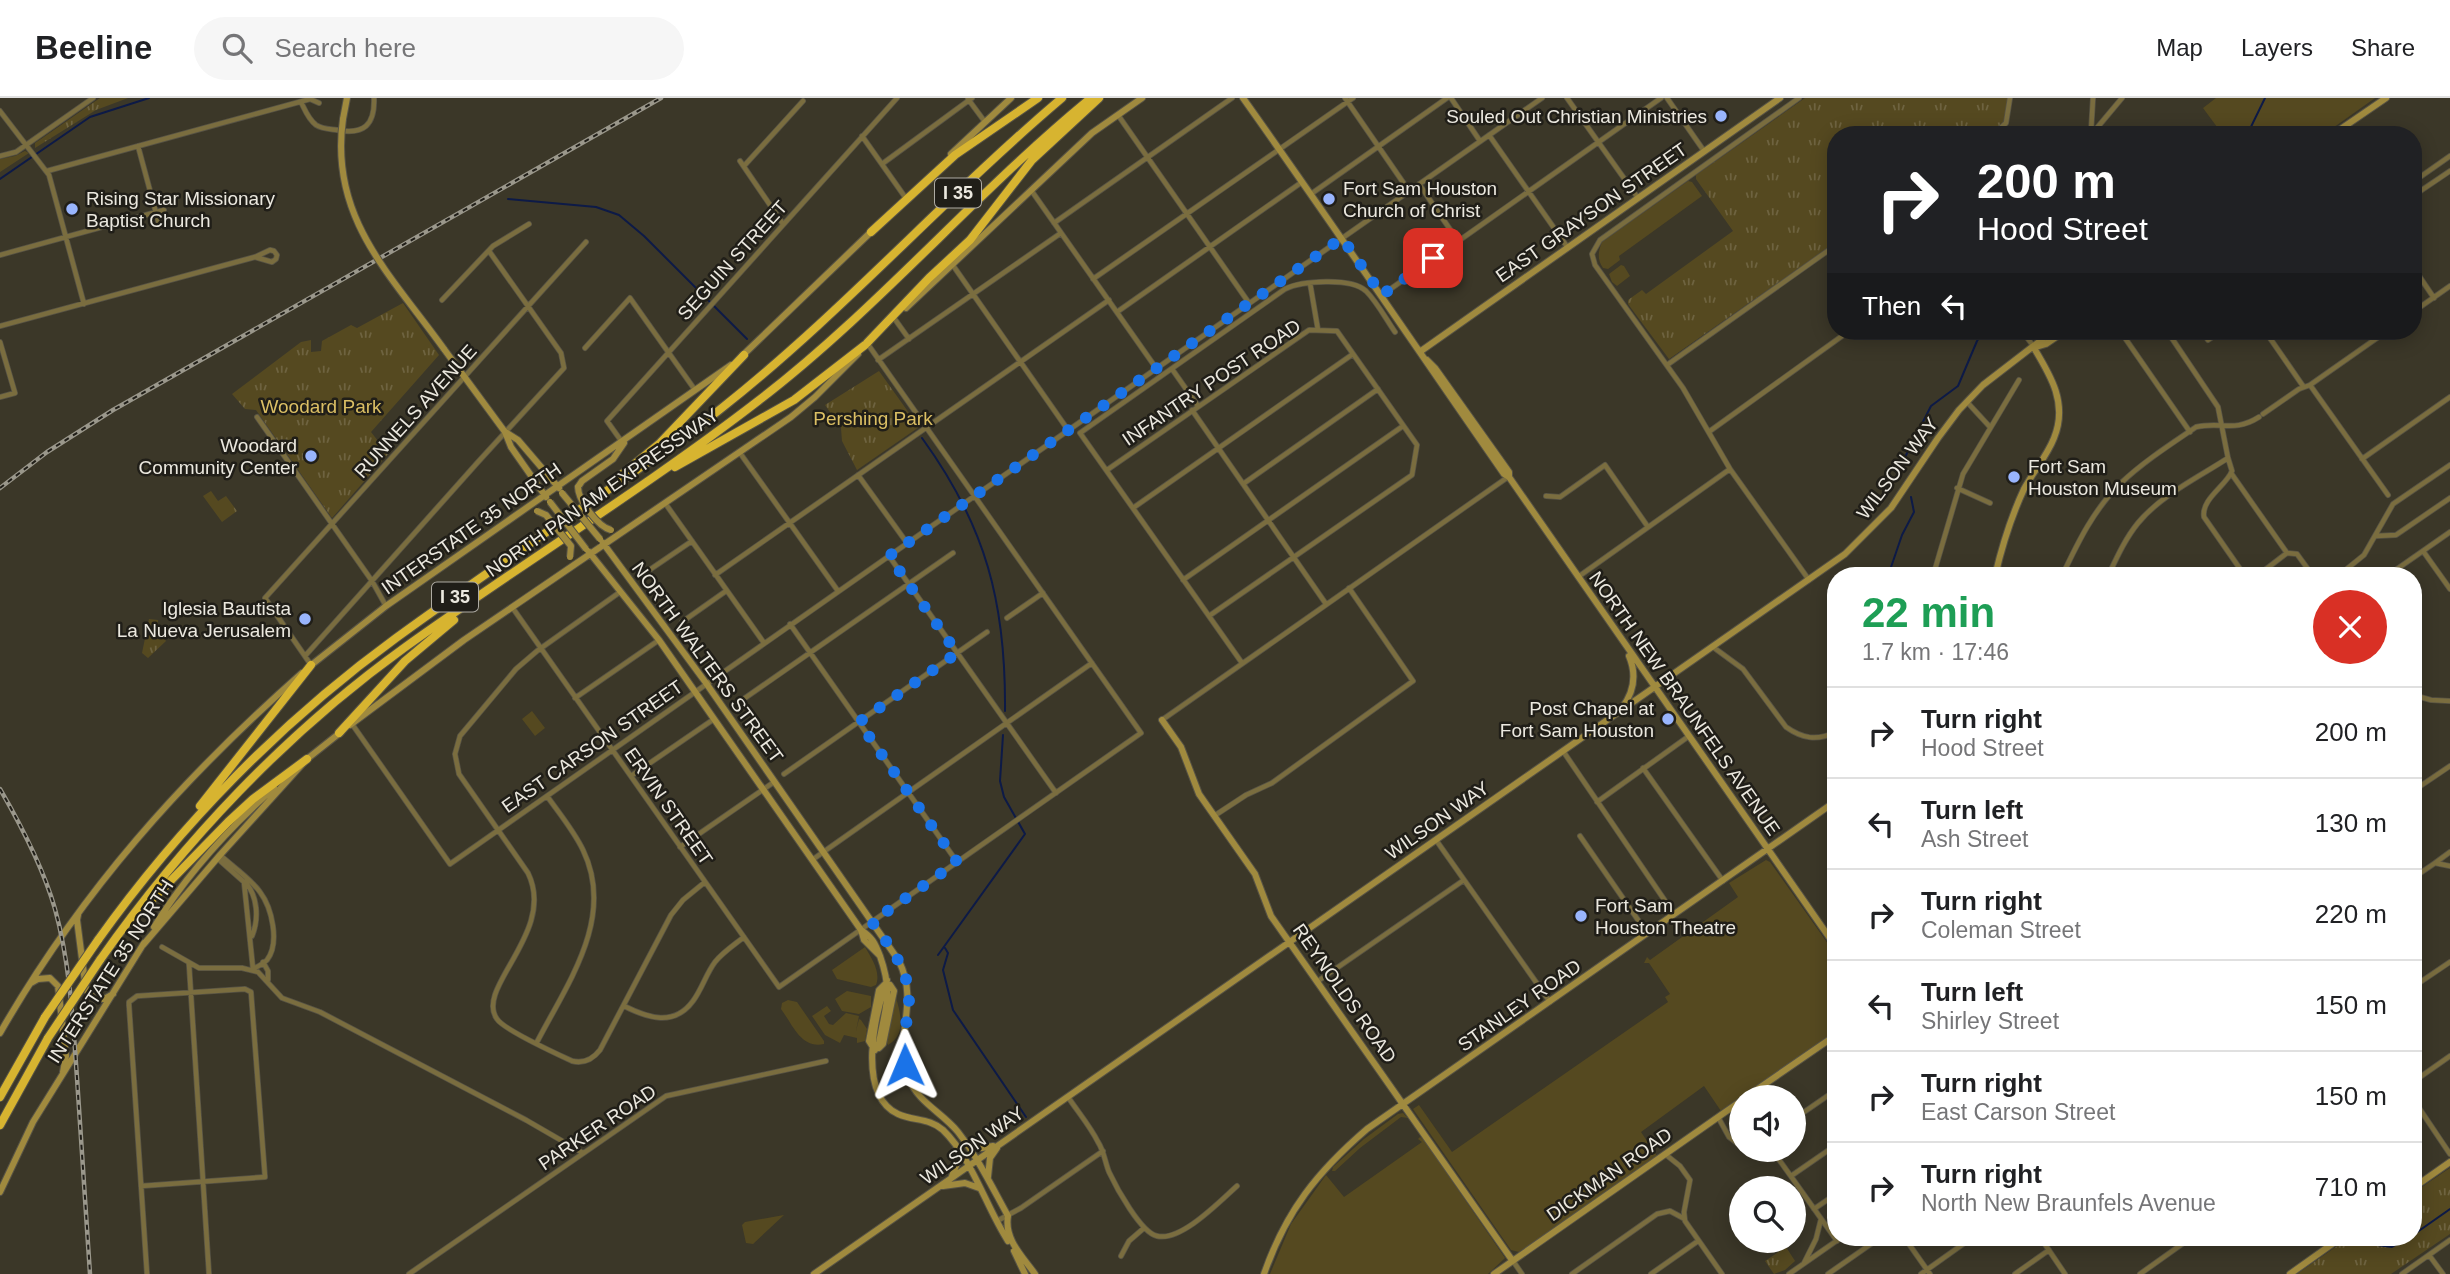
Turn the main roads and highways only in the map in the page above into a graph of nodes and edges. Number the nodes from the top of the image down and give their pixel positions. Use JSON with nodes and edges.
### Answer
{"nodes":[{"id":1,"x":1038,"y":98,"type":"edge"},
{"id":2,"x":1062,"y":98,"type":"edge"},
{"id":3,"x":1091,"y":98,"type":"edge"},
{"id":4,"x":1099,"y":98,"type":"edge"},
{"id":5,"x":872,"y":232,"type":"road end"},
{"id":6,"x":744,"y":355,"type":"road end"},
{"id":7,"x":591,"y":502,"type":"junction"},
{"id":8,"x":597,"y":514,"type":"junction"},
{"id":9,"x":505,"y":579,"type":"junction"},
{"id":10,"x":311,"y":665,"type":"road end"},
{"id":11,"x":339,"y":733,"type":"road end"},
{"id":12,"x":307,"y":759,"type":"road end"},
{"id":13,"x":121,"y":909,"type":"junction"},
{"id":14,"x":110,"y":946,"type":"junction"},
{"id":15,"x":0,"y":1097,"type":"edge"},
{"id":16,"x":0,"y":1125,"type":"edge"}],
"edges":[{"from":1,"to":5,"type":"highway"},
{"from":2,"to":7,"type":"highway","name":"NORTH PAN AM EXPRESSWAY","number":"I 35"},
{"from":3,"to":8,"type":"highway","name":"NORTH PAN AM EXPRESSWAY","number":"I 35"},
{"from":4,"to":8,"type":"highway"},
{"from":6,"to":7,"type":"highway"},
{"from":7,"to":13,"type":"highway","name":"NORTH PAN AM EXPRESSWAY","number":"I 35"},
{"from":8,"to":9,"type":"highway","name":"NORTH PAN AM EXPRESSWAY","number":"I 35"},
{"from":9,"to":11,"type":"highway"},
{"from":9,"to":14,"type":"highway","name":"NORTH PAN AM EXPRESSWAY","number":"I 35"},
{"from":10,"to":13,"type":"highway"},
{"from":12,"to":14,"type":"highway"},
{"from":13,"to":15,"type":"highway","name":"NORTH PAN AM EXPRESSWAY","number":"I 35","bridge":true},
{"from":14,"to":16,"type":"highway","name":"NORTH PAN AM EXPRESSWAY","number":"I 35","bridge":true}]}
